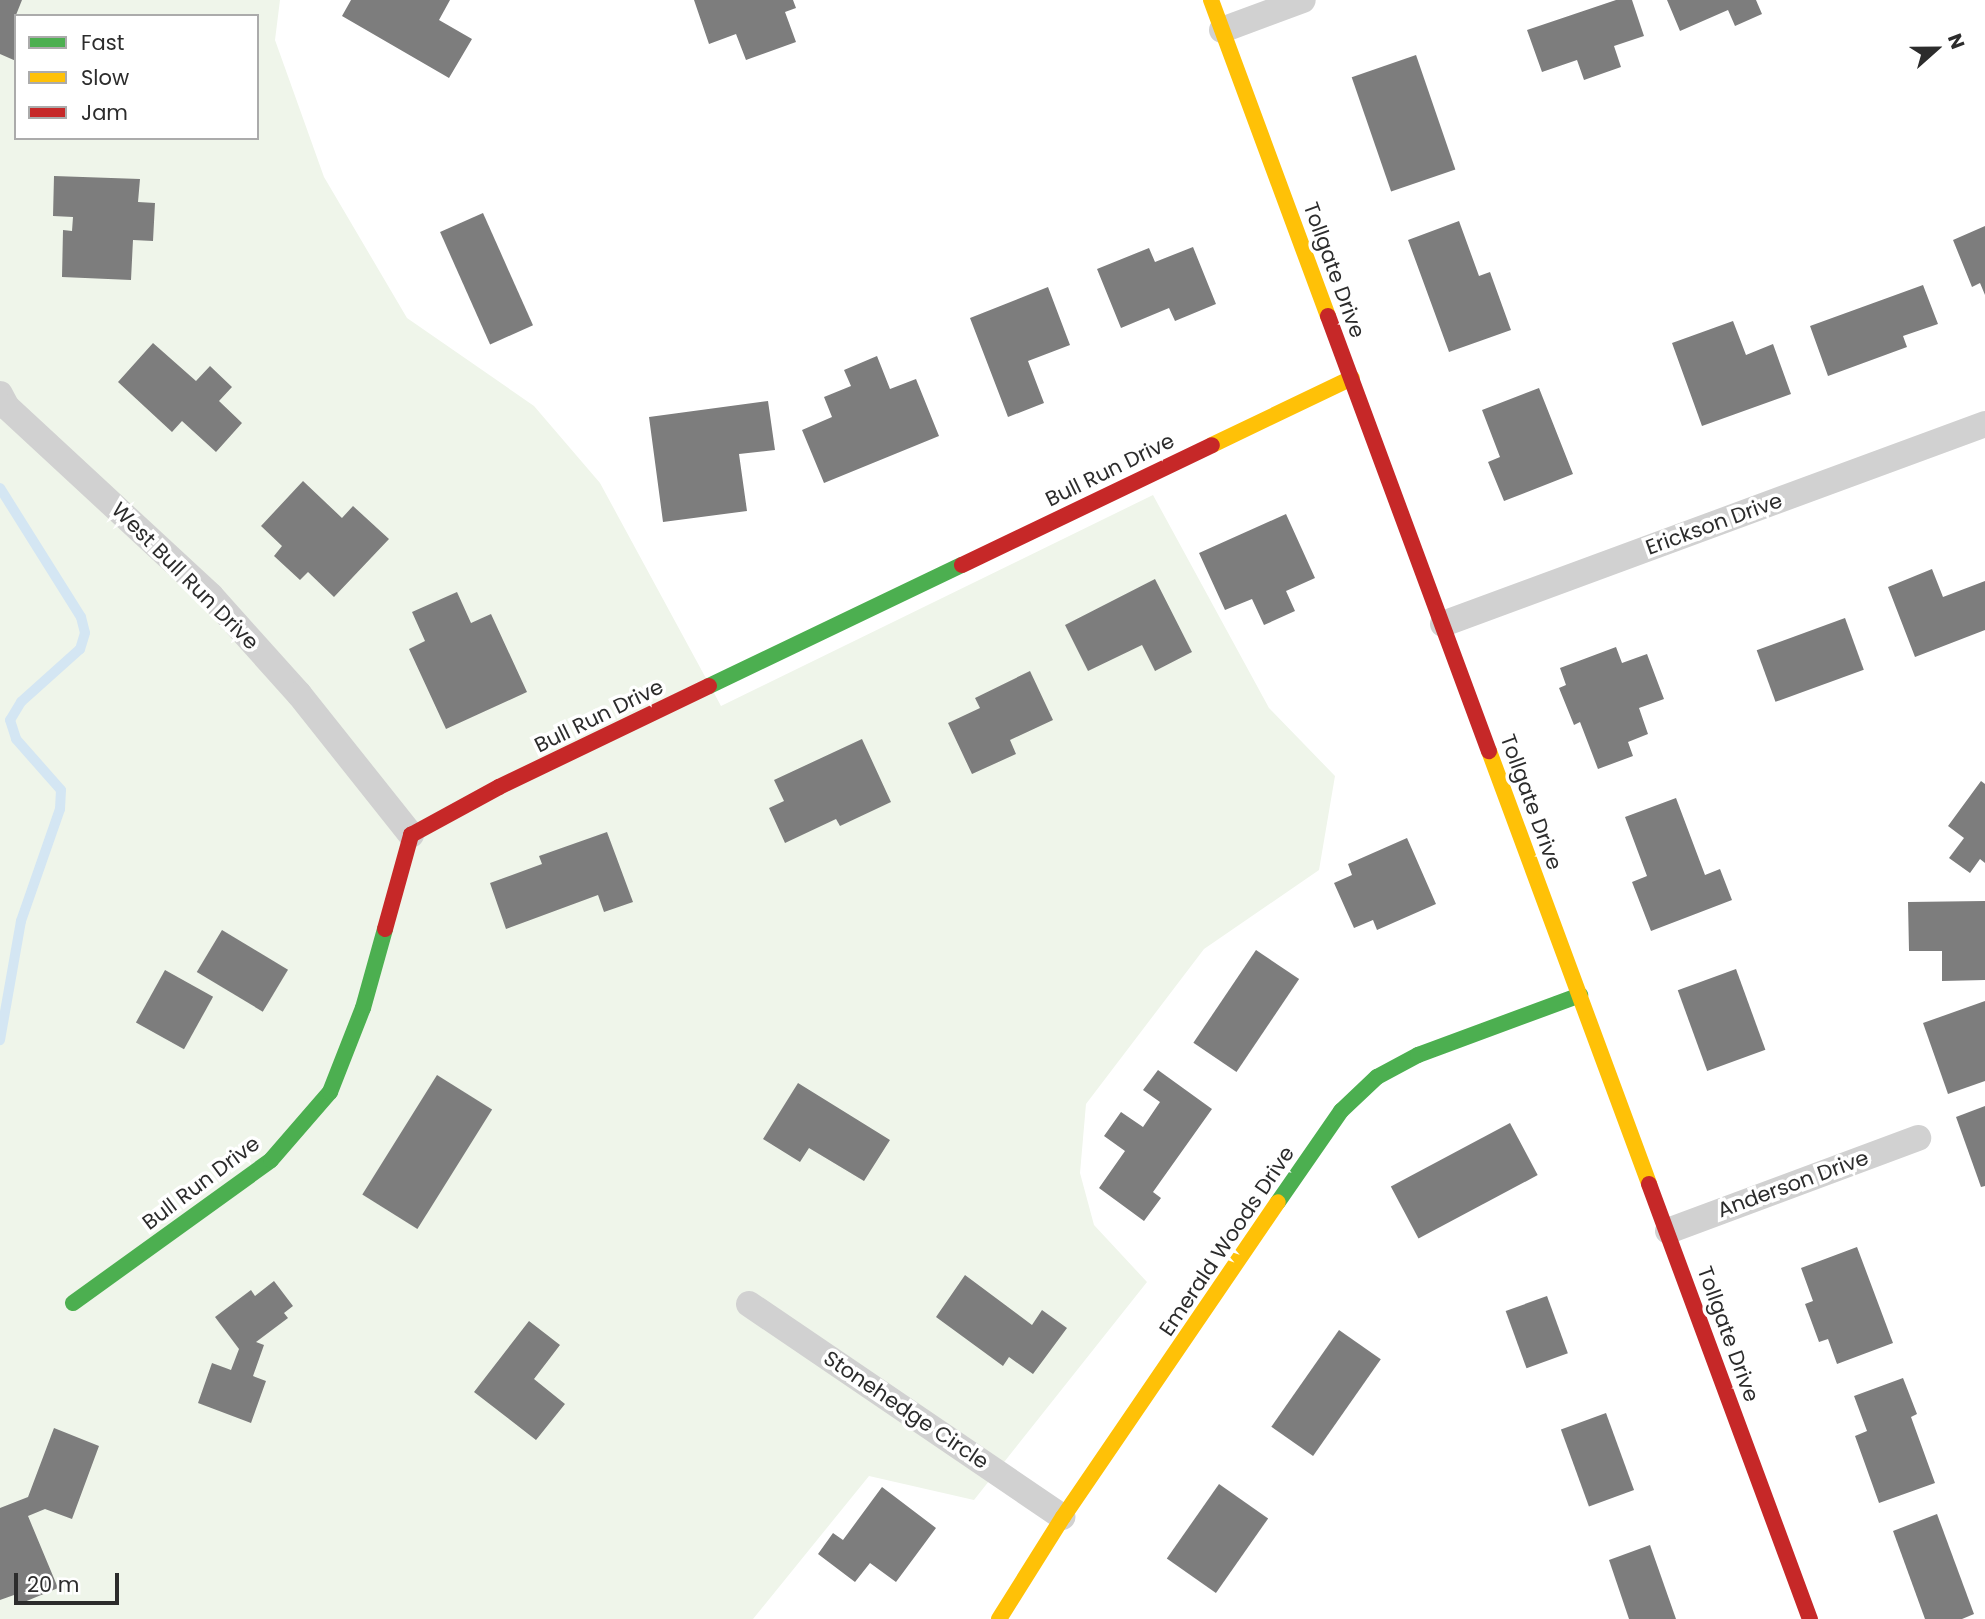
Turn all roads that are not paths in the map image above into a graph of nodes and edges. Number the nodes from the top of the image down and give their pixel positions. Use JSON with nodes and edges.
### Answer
{"nodes":[{"id":1,"x":1211,"y":0,"type":"edge"},
{"id":2,"x":1303,"y":0,"type":"edge"},
{"id":3,"x":1222,"y":30,"type":"junction"},
{"id":4,"x":1352,"y":377,"type":"junction"},
{"id":5,"x":0,"y":394,"type":"edge"},
{"id":6,"x":1985,"y":424,"type":"edge"},
{"id":7,"x":1443,"y":624,"type":"junction"},
{"id":8,"x":411,"y":835,"type":"junction"},
{"id":9,"x":1580,"y":995,"type":"junction"},
{"id":10,"x":1918,"y":1138,"type":"dead end"},
{"id":11,"x":1668,"y":1231,"type":"junction"},
{"id":12,"x":73,"y":1303,"type":"dead end"},
{"id":13,"x":749,"y":1304,"type":"dead end"},
{"id":14,"x":1063,"y":1517,"type":"junction"},
{"id":15,"x":999,"y":1619,"type":"edge"},
{"id":16,"x":1810,"y":1619,"type":"edge"}],
"edges":[{"from":1,"to":3,"type":"street","name":"Tollgate Drive"},
{"from":2,"to":3,"type":"street"},
{"from":3,"to":4,"type":"street","name":"Tollgate Drive"},
{"from":4,"to":7,"type":"street","name":"Tollgate Drive"},
{"from":4,"to":8,"type":"street","name":"Bull Run Drive"},
{"from":5,"to":8,"type":"street","name":"West Bull Run Drive"},
{"from":6,"to":7,"type":"street","name":"Erickson Drive"},
{"from":7,"to":9,"type":"street","name":"Tollgate Drive"},
{"from":8,"to":12,"type":"street","name":"Bull Run Drive"},
{"from":9,"to":11,"type":"street","name":"Tollgate Drive"},
{"from":9,"to":14,"type":"street","name":"Emerald Woods Drive"},
{"from":10,"to":11,"type":"street","name":"Anderson Drive"},
{"from":11,"to":16,"type":"street","name":"Tollgate Drive"},
{"from":13,"to":14,"type":"street","name":"Stonehedge Circle"},
{"from":14,"to":15,"type":"street","name":"Emerald Woods Drive"}]}
